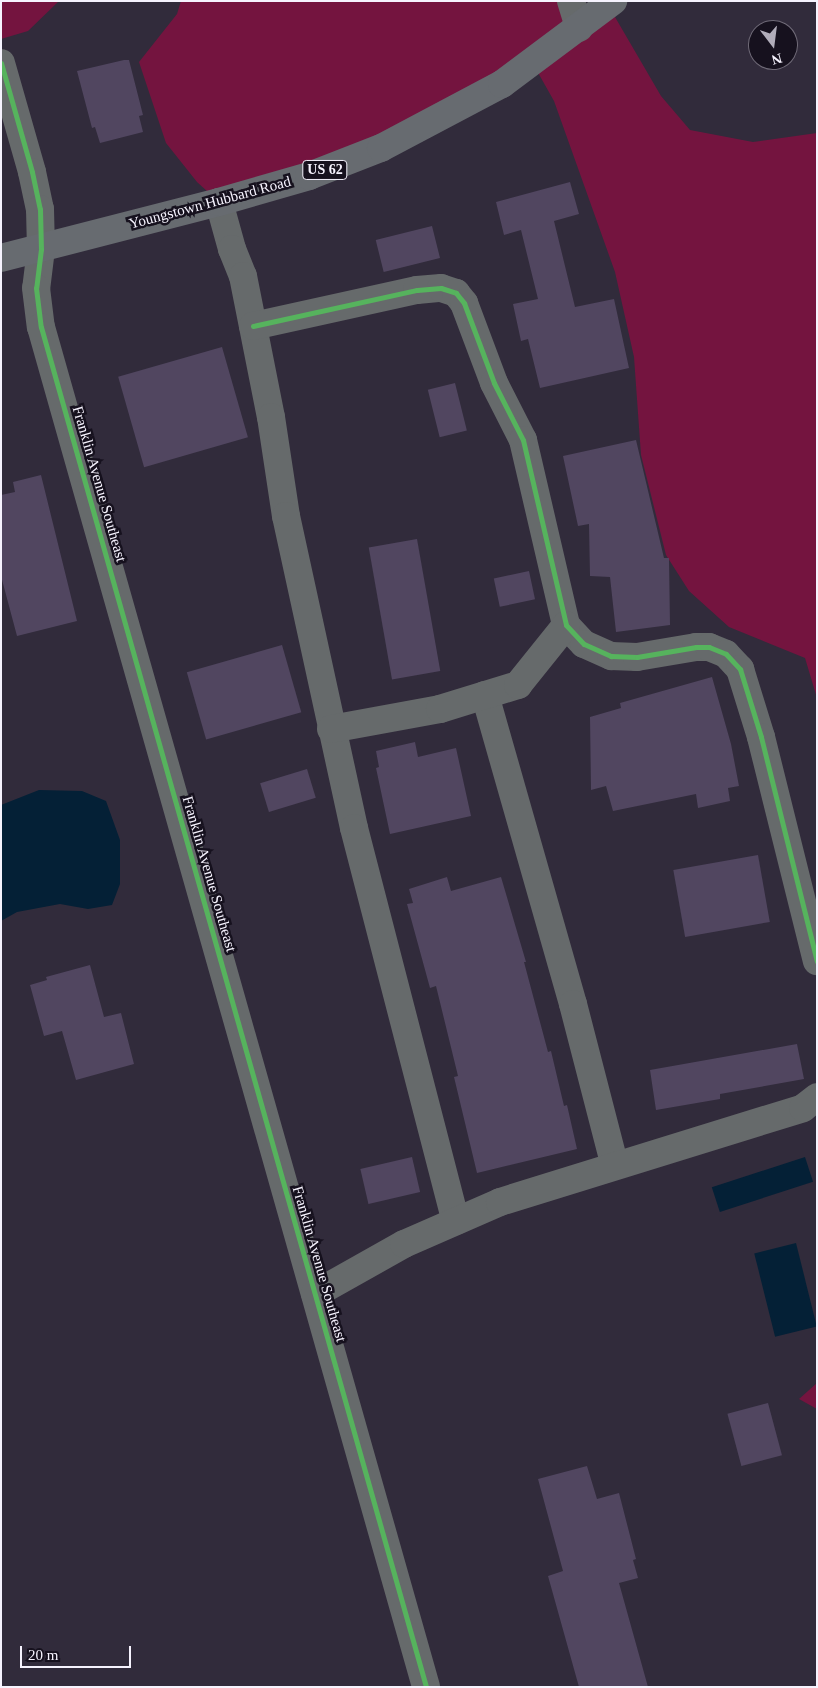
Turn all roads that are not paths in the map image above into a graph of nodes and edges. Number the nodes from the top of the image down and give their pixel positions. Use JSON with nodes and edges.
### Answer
{"nodes":[{"id":1,"x":571,"y":1,"type":"edge"},
{"id":2,"x":613,"y":1,"type":"edge"},
{"id":3,"x":579,"y":28,"type":"junction"},
{"id":4,"x":1,"y":64,"type":"edge"},
{"id":5,"x":219,"y":202,"type":"junction"},
{"id":6,"x":41,"y":249,"type":"junction"},
{"id":7,"x":1,"y":258,"type":"edge"},
{"id":8,"x":253,"y":326,"type":"junction"},
{"id":9,"x":566,"y":625,"type":"junction"},
{"id":10,"x":485,"y":695,"type":"junction"},
{"id":11,"x":332,"y":729,"type":"junction"},
{"id":12,"x":817,"y":961,"type":"edge"},
{"id":13,"x":817,"y":1097,"type":"edge"},
{"id":14,"x":615,"y":1166,"type":"junction"},
{"id":15,"x":456,"y":1221,"type":"junction"},
{"id":16,"x":315,"y":1294,"type":"junction"},
{"id":17,"x":426,"y":1687,"type":"edge"}],
"edges":[{"from":1,"to":3,"type":"street"},
{"from":2,"to":3,"type":"main road","name":"Youngstown Hubbard Road","number":"US 62"},
{"from":3,"to":5,"type":"main road","name":"Youngstown Hubbard Road","number":"US 62"},
{"from":4,"to":6,"type":"street","name":"Franklin Avenue Southeast"},
{"from":5,"to":6,"type":"main road","name":"Youngstown Hubbard Road","number":"US 62"},
{"from":5,"to":8,"type":"street"},
{"from":6,"to":7,"type":"main road","name":"Youngstown Hubbard Road","number":"US 62"},
{"from":6,"to":16,"type":"street","name":"Franklin Avenue Southeast"},
{"from":8,"to":9,"type":"street"},
{"from":8,"to":11,"type":"street"},
{"from":9,"to":10,"type":"street"},
{"from":9,"to":12,"type":"street"},
{"from":10,"to":11,"type":"street"},
{"from":10,"to":14,"type":"street"},
{"from":11,"to":15,"type":"street"},
{"from":13,"to":14,"type":"street"},
{"from":14,"to":15,"type":"street"},
{"from":15,"to":16,"type":"street"},
{"from":16,"to":17,"type":"street","name":"Franklin Avenue Southeast"}]}
